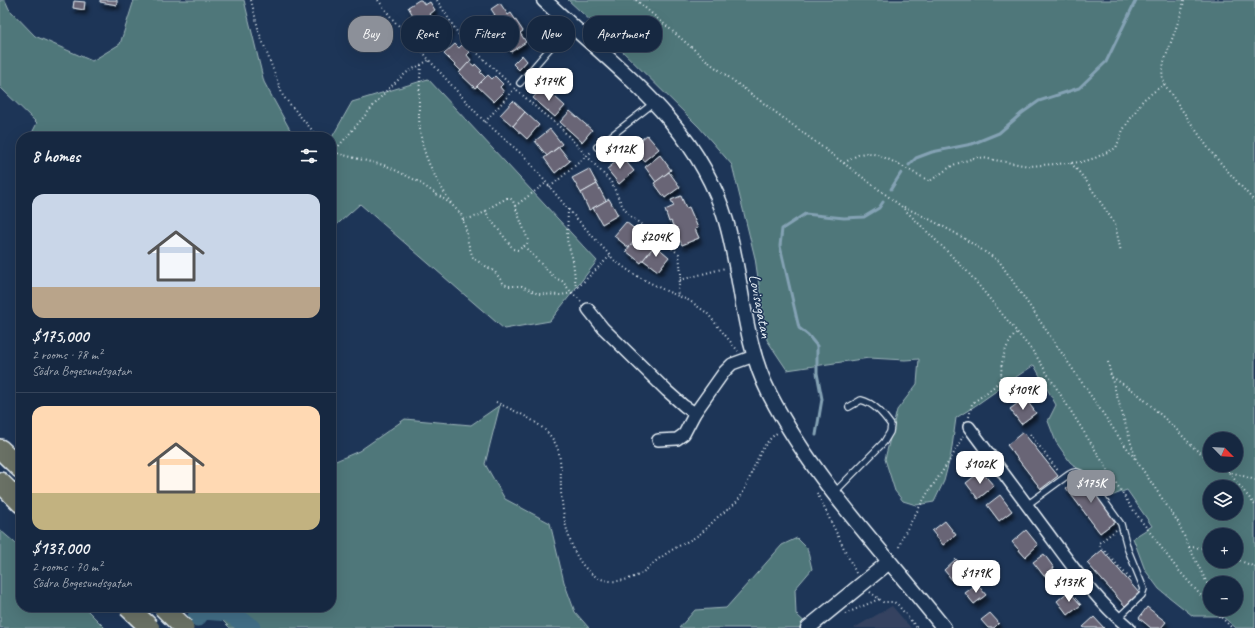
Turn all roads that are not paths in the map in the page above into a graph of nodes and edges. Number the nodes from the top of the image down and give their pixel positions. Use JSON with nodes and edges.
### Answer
{"nodes":[{"id":1,"x":544,"y":0,"type":"edge"},
{"id":2,"x":561,"y":16,"type":"edge"},
{"id":3,"x":575,"y":29,"type":"edge"},
{"id":4,"x":546,"y":52,"type":"edge"},
{"id":5,"x":520,"y":82,"type":"road end"},
{"id":6,"x":655,"y":102,"type":"junction"},
{"id":7,"x":597,"y":147,"type":"road end"},
{"id":8,"x":588,"y":309,"type":"road end"},
{"id":9,"x":749,"y":358,"type":"junction"},
{"id":10,"x":849,"y":406,"type":"dead end"},
{"id":11,"x":696,"y":413,"type":"junction"},
{"id":12,"x":969,"y":427,"type":"road end"},
{"id":13,"x":658,"y":440,"type":"dead end"},
{"id":14,"x":0,"y":449,"type":"edge"},
{"id":15,"x":16,"y":464,"type":"edge"},
{"id":16,"x":0,"y":482,"type":"edge"},
{"id":17,"x":834,"y":493,"type":"junction"},
{"id":18,"x":16,"y":498,"type":"edge"},
{"id":19,"x":1027,"y":504,"type":"junction"},
{"id":20,"x":889,"y":562,"type":"junction"},
{"id":21,"x":133,"y":612,"type":"edge"},
{"id":22,"x":168,"y":612,"type":"edge"},
{"id":23,"x":1118,"y":619,"type":"junction"},
{"id":24,"x":150,"y":628,"type":"edge"},
{"id":25,"x":184,"y":628,"type":"edge"},
{"id":26,"x":808,"y":628,"type":"edge"},
{"id":27,"x":944,"y":628,"type":"edge"},
{"id":28,"x":1129,"y":628,"type":"edge"}],
"edges":[{"from":1,"to":2,"type":"street","name":"Lovisagatan"},
{"from":3,"to":6,"type":"street","name":"Lovisagatan"},
{"from":4,"to":5,"type":"lane"},
{"from":6,"to":7,"type":"lane"},
{"from":6,"to":9,"type":"street","name":"Lovisagatan"},
{"from":8,"to":11,"type":"street"},
{"from":9,"to":11,"type":"street"},
{"from":9,"to":17,"type":"street","name":"Lovisagatan"},
{"from":10,"to":17,"type":"lane"},
{"from":11,"to":13,"type":"street"},
{"from":12,"to":19,"type":"street"},
{"from":14,"to":15,"type":"highway"},
{"from":16,"to":18,"type":"highway"},
{"from":17,"to":20,"type":"street","name":"Lovisagatan"},
{"from":19,"to":23,"type":"street"},
{"from":19,"to":23,"type":"lane"},
{"from":20,"to":26,"type":"street"},
{"from":20,"to":27,"type":"street","name":"Lovisagatan"},
{"from":21,"to":24,"type":"highway","bridge":true},
{"from":22,"to":25,"type":"highway","bridge":true},
{"from":23,"to":28,"type":"street"}]}
